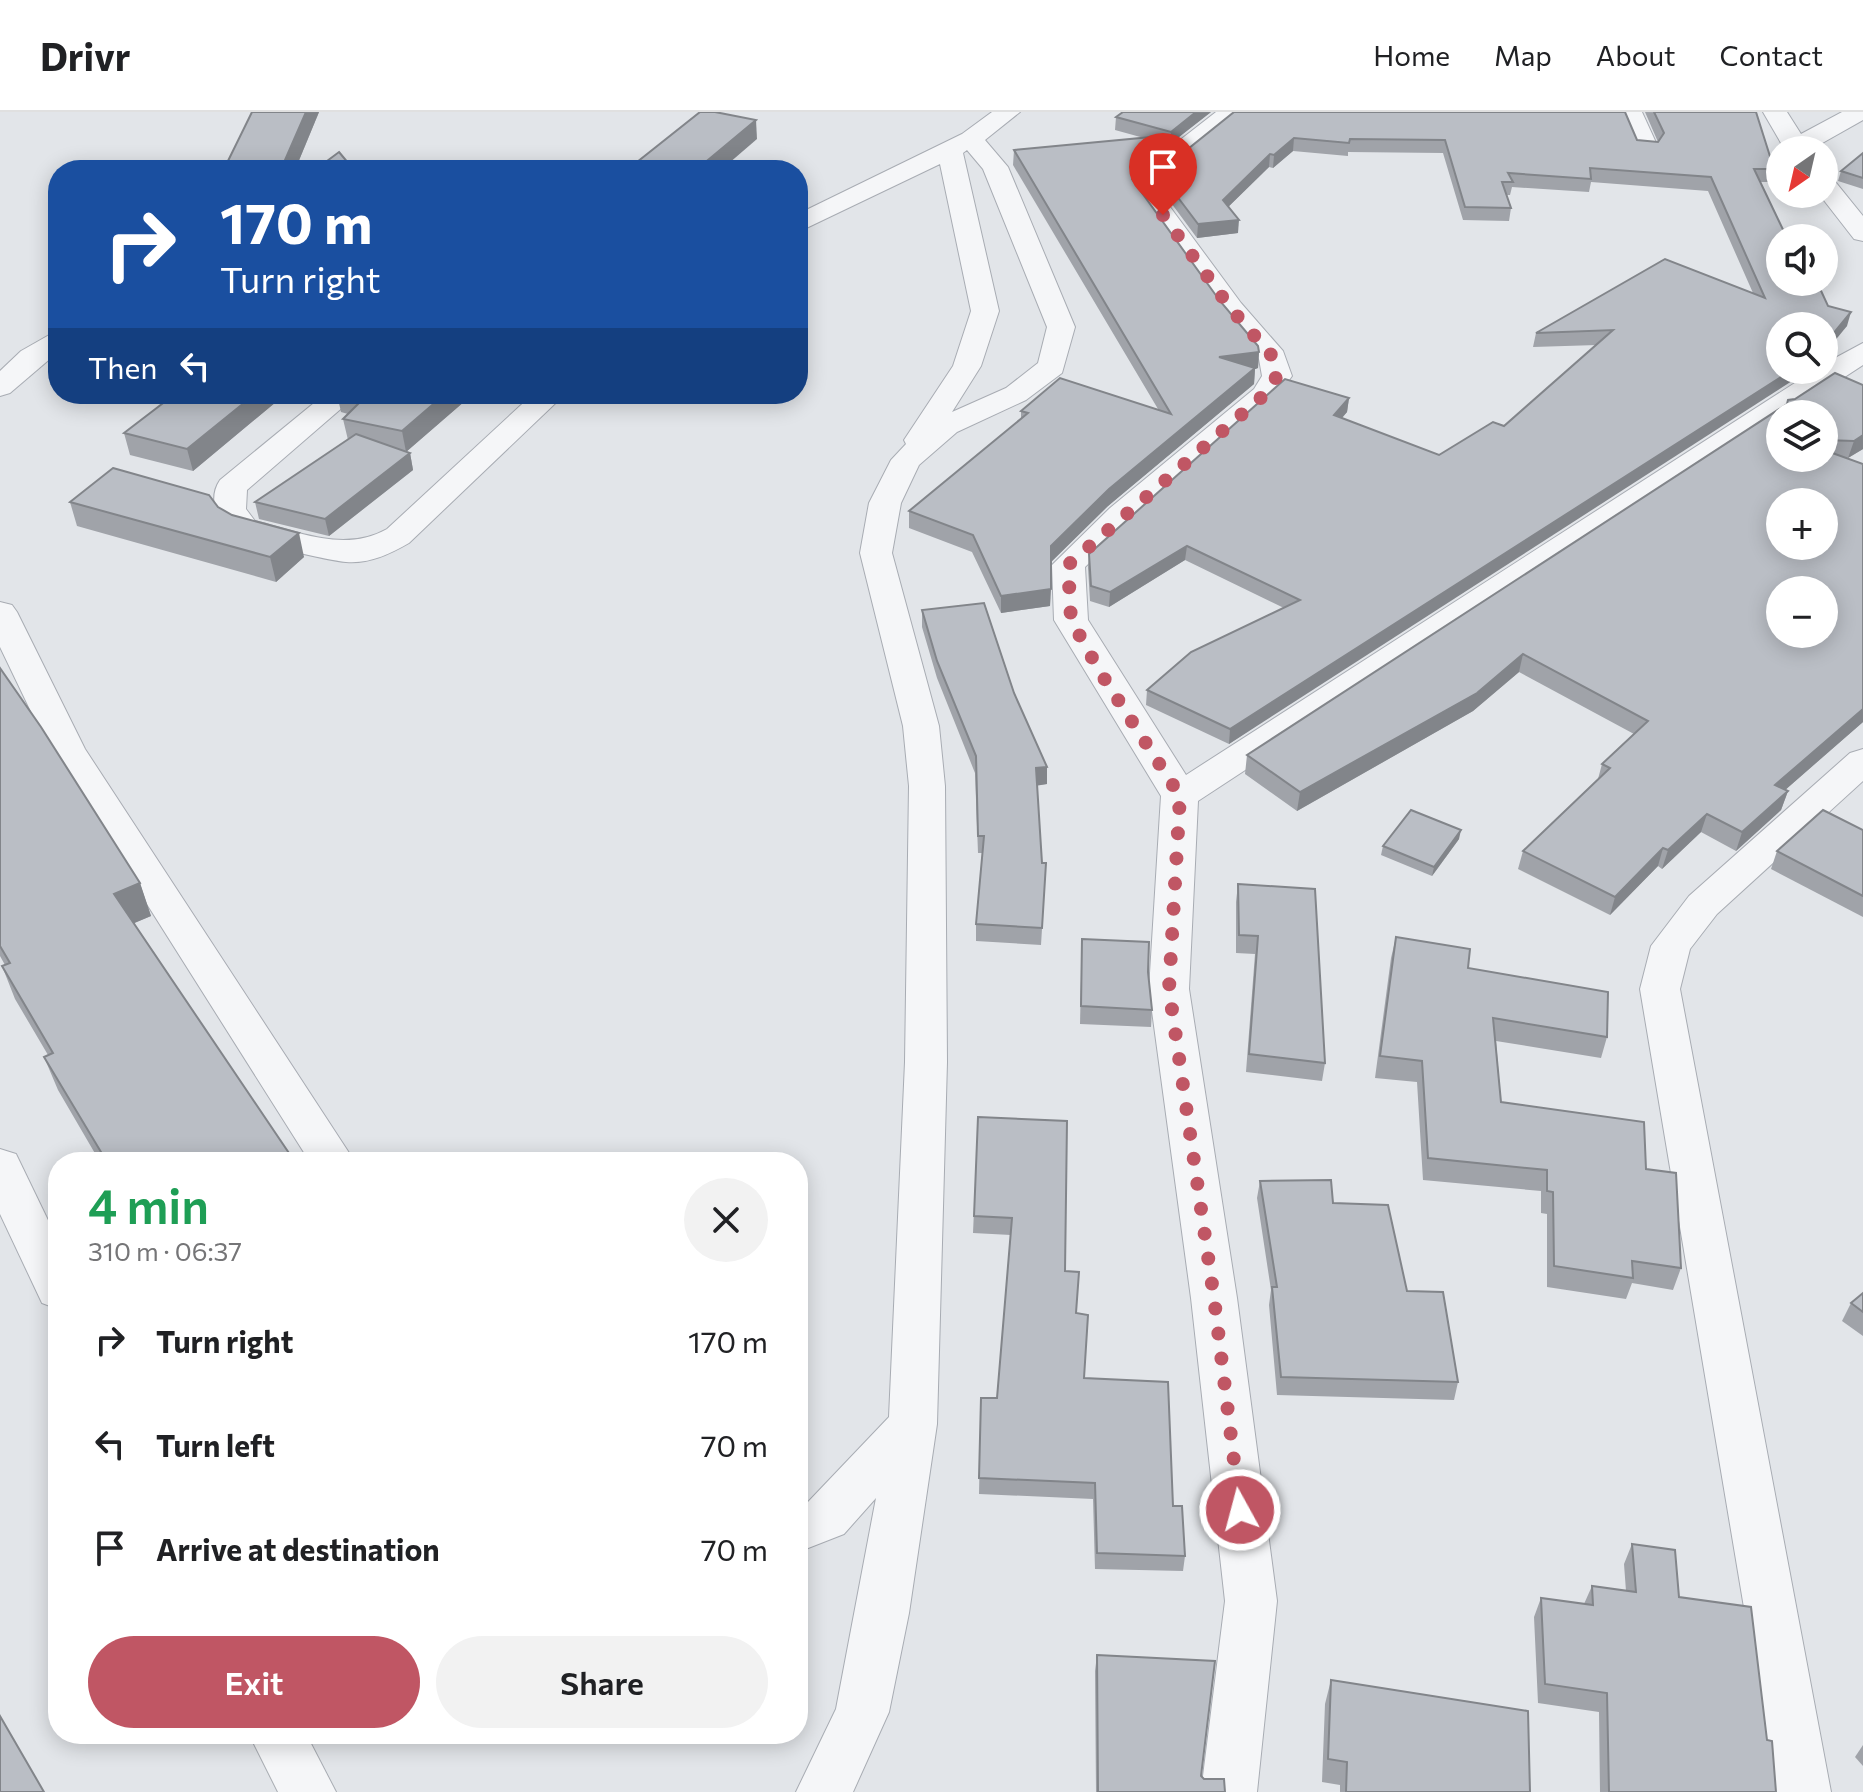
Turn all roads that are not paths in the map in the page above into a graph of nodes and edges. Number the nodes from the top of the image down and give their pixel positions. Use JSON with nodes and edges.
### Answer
{"nodes":[{"id":1,"x":1008,"y":112,"type":"edge"},
{"id":2,"x":1231,"y":112,"type":"edge"},
{"id":3,"x":1630,"y":112,"type":"edge"},
{"id":4,"x":1775,"y":112,"type":"edge"},
{"id":5,"x":1860,"y":112,"type":"edge"},
{"id":6,"x":1789,"y":136,"type":"edge"},
{"id":7,"x":1817,"y":136,"type":"edge"},
{"id":8,"x":960,"y":144,"type":"junction"},
{"id":9,"x":1646,"y":147,"type":"edge"},
{"id":10,"x":1838,"y":202,"type":"edge"},
{"id":11,"x":808,"y":219,"type":"edge"},
{"id":12,"x":1863,"y":233,"type":"edge"},
{"id":13,"x":48,"y":346,"type":"edge"},
{"id":14,"x":1863,"y":352,"type":"edge"},
{"id":15,"x":0,"y":387,"type":"edge"},
{"id":16,"x":331,"y":404,"type":"edge"},
{"id":17,"x":539,"y":404,"type":"edge"},
{"id":18,"x":906,"y":460,"type":"junction"},
{"id":19,"x":0,"y":612,"type":"edge"},
{"id":20,"x":1863,"y":761,"type":"edge"},
{"id":21,"x":1180,"y":796,"type":"junction"},
{"id":22,"x":327,"y":1152,"type":"edge"},
{"id":23,"x":0,"y":1166,"type":"edge"},
{"id":24,"x":48,"y":1269,"type":"edge"},
{"id":25,"x":913,"y":1424,"type":"junction"},
{"id":26,"x":808,"y":1526,"type":"edge"},
{"id":27,"x":282,"y":1744,"type":"edge"},
{"id":28,"x":308,"y":1792,"type":"edge"},
{"id":29,"x":824,"y":1792,"type":"edge"},
{"id":30,"x":1229,"y":1792,"type":"edge"},
{"id":31,"x":1803,"y":1792,"type":"edge"}],
"edges":[{"from":1,"to":8,"type":"street"},
{"from":2,"to":21,"type":"street"},
{"from":3,"to":9,"type":"street"},
{"from":4,"to":6,"type":"street"},
{"from":5,"to":7,"type":"street"},
{"from":8,"to":11,"type":"street"},
{"from":8,"to":18,"type":"street"},
{"from":8,"to":18,"type":"street"},
{"from":10,"to":12,"type":"street"},
{"from":13,"to":15,"type":"street"},
{"from":14,"to":21,"type":"street"},
{"from":16,"to":17,"type":"street"},
{"from":18,"to":25,"type":"street"},
{"from":19,"to":22,"type":"street"},
{"from":20,"to":31,"type":"street"},
{"from":21,"to":30,"type":"street"},
{"from":23,"to":24,"type":"street"},
{"from":25,"to":26,"type":"street"},
{"from":25,"to":29,"type":"street"},
{"from":27,"to":28,"type":"street"}]}
